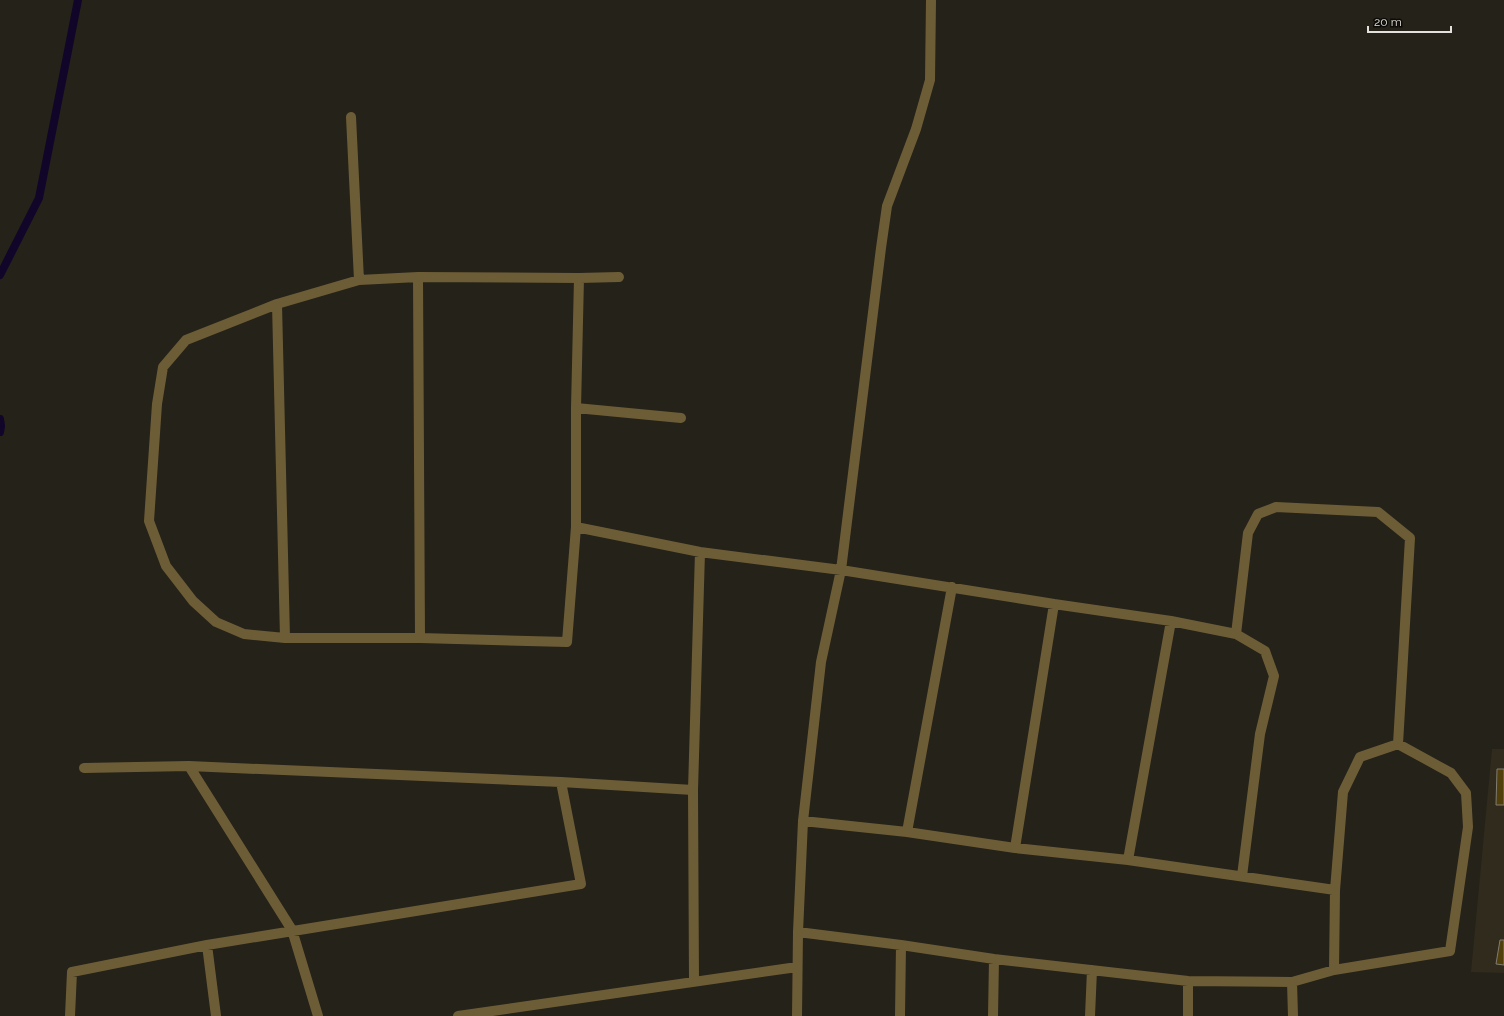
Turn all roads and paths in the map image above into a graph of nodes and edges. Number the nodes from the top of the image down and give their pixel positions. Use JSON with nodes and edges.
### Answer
{"nodes":[{"id":1,"x":931,"y":0,"type":"edge"},
{"id":2,"x":351,"y":117,"type":"dead end"},
{"id":3,"x":619,"y":276,"type":"dead end"},
{"id":4,"x":418,"y":277,"type":"junction"},
{"id":5,"x":579,"y":278,"type":"junction"},
{"id":6,"x":359,"y":280,"type":"junction"},
{"id":7,"x":277,"y":304,"type":"junction"},
{"id":8,"x":576,"y":408,"type":"junction"},
{"id":9,"x":681,"y":418,"type":"dead end"},
{"id":10,"x":576,"y":527,"type":"junction"},
{"id":11,"x":700,"y":552,"type":"junction"},
{"id":12,"x":841,"y":570,"type":"junction"},
{"id":13,"x":952,"y":587,"type":"junction"},
{"id":14,"x":1054,"y":604,"type":"junction"},
{"id":15,"x":1171,"y":621,"type":"junction"},
{"id":16,"x":1236,"y":634,"type":"junction"},
{"id":17,"x":285,"y":638,"type":"junction"},
{"id":18,"x":420,"y":638,"type":"junction"},
{"id":19,"x":1398,"y":744,"type":"junction"},
{"id":20,"x":189,"y":766,"type":"junction"},
{"id":21,"x":84,"y":768,"type":"dead end"},
{"id":22,"x":561,"y":782,"type":"junction"},
{"id":23,"x":693,"y":790,"type":"junction"},
{"id":24,"x":803,"y":821,"type":"junction"},
{"id":25,"x":907,"y":832,"type":"junction"},
{"id":26,"x":1015,"y":848,"type":"junction"},
{"id":27,"x":1128,"y":860,"type":"junction"},
{"id":28,"x":1242,"y":876,"type":"junction"},
{"id":29,"x":1335,"y":890,"type":"junction"},
{"id":30,"x":292,"y":930,"type":"junction"},
{"id":31,"x":798,"y":932,"type":"junction"},
{"id":32,"x":207,"y":945,"type":"junction"},
{"id":33,"x":901,"y":945,"type":"junction"},
{"id":34,"x":994,"y":959,"type":"junction"},
{"id":35,"x":797,"y":968,"type":"junction"},
{"id":36,"x":1092,"y":970,"type":"junction"},
{"id":37,"x":1334,"y":970,"type":"junction"},
{"id":38,"x":694,"y":982,"type":"junction"},
{"id":39,"x":1188,"y":982,"type":"junction"},
{"id":40,"x":1292,"y":982,"type":"junction"},
{"id":41,"x":70,"y":1016,"type":"edge"},
{"id":42,"x":216,"y":1016,"type":"edge"},
{"id":43,"x":318,"y":1016,"type":"edge"},
{"id":44,"x":458,"y":1016,"type":"edge"},
{"id":45,"x":797,"y":1016,"type":"edge"},
{"id":46,"x":900,"y":1016,"type":"edge"},
{"id":47,"x":993,"y":1016,"type":"edge"},
{"id":48,"x":1090,"y":1016,"type":"edge"},
{"id":49,"x":1188,"y":1016,"type":"edge"},
{"id":50,"x":1293,"y":1016,"type":"edge"}],
"edges":[{"from":1,"to":12,"type":"street"},
{"from":2,"to":6,"type":"street"},
{"from":3,"to":5,"type":"street"},
{"from":4,"to":5,"type":"street"},
{"from":4,"to":6,"type":"street"},
{"from":4,"to":18,"type":"street"},
{"from":5,"to":8,"type":"street"},
{"from":6,"to":7,"type":"street"},
{"from":7,"to":17,"type":"street"},
{"from":7,"to":17,"type":"street"},
{"from":8,"to":9,"type":"street"},
{"from":8,"to":10,"type":"street"},
{"from":10,"to":11,"type":"street"},
{"from":10,"to":18,"type":"street"},
{"from":11,"to":12,"type":"street"},
{"from":11,"to":23,"type":"street"},
{"from":12,"to":13,"type":"street"},
{"from":12,"to":24,"type":"street"},
{"from":13,"to":14,"type":"street"},
{"from":13,"to":25,"type":"street"},
{"from":14,"to":15,"type":"street"},
{"from":14,"to":26,"type":"street"},
{"from":15,"to":16,"type":"street"},
{"from":15,"to":27,"type":"street"},
{"from":16,"to":19,"type":"street"},
{"from":16,"to":28,"type":"street"},
{"from":17,"to":18,"type":"street"},
{"from":19,"to":29,"type":"street"},
{"from":19,"to":37,"type":"street"},
{"from":20,"to":21,"type":"street"},
{"from":20,"to":22,"type":"street"},
{"from":20,"to":30,"type":"street"},
{"from":22,"to":23,"type":"street"},
{"from":22,"to":30,"type":"street"},
{"from":23,"to":38,"type":"street"},
{"from":24,"to":25,"type":"street"},
{"from":24,"to":31,"type":"street"},
{"from":25,"to":26,"type":"street"},
{"from":26,"to":27,"type":"street"},
{"from":27,"to":28,"type":"street"},
{"from":28,"to":29,"type":"street"},
{"from":29,"to":37,"type":"street"},
{"from":30,"to":32,"type":"street"},
{"from":30,"to":43,"type":"street"},
{"from":31,"to":33,"type":"street"},
{"from":31,"to":35,"type":"street"},
{"from":32,"to":41,"type":"street"},
{"from":32,"to":42,"type":"street"},
{"from":33,"to":34,"type":"street"},
{"from":33,"to":46,"type":"street"},
{"from":34,"to":36,"type":"street"},
{"from":34,"to":47,"type":"street"},
{"from":35,"to":38,"type":"street"},
{"from":35,"to":45,"type":"street"},
{"from":36,"to":39,"type":"street"},
{"from":36,"to":48,"type":"street"},
{"from":37,"to":40,"type":"street"},
{"from":38,"to":44,"type":"street"},
{"from":39,"to":40,"type":"street"},
{"from":39,"to":49,"type":"street"},
{"from":40,"to":50,"type":"street"}]}
